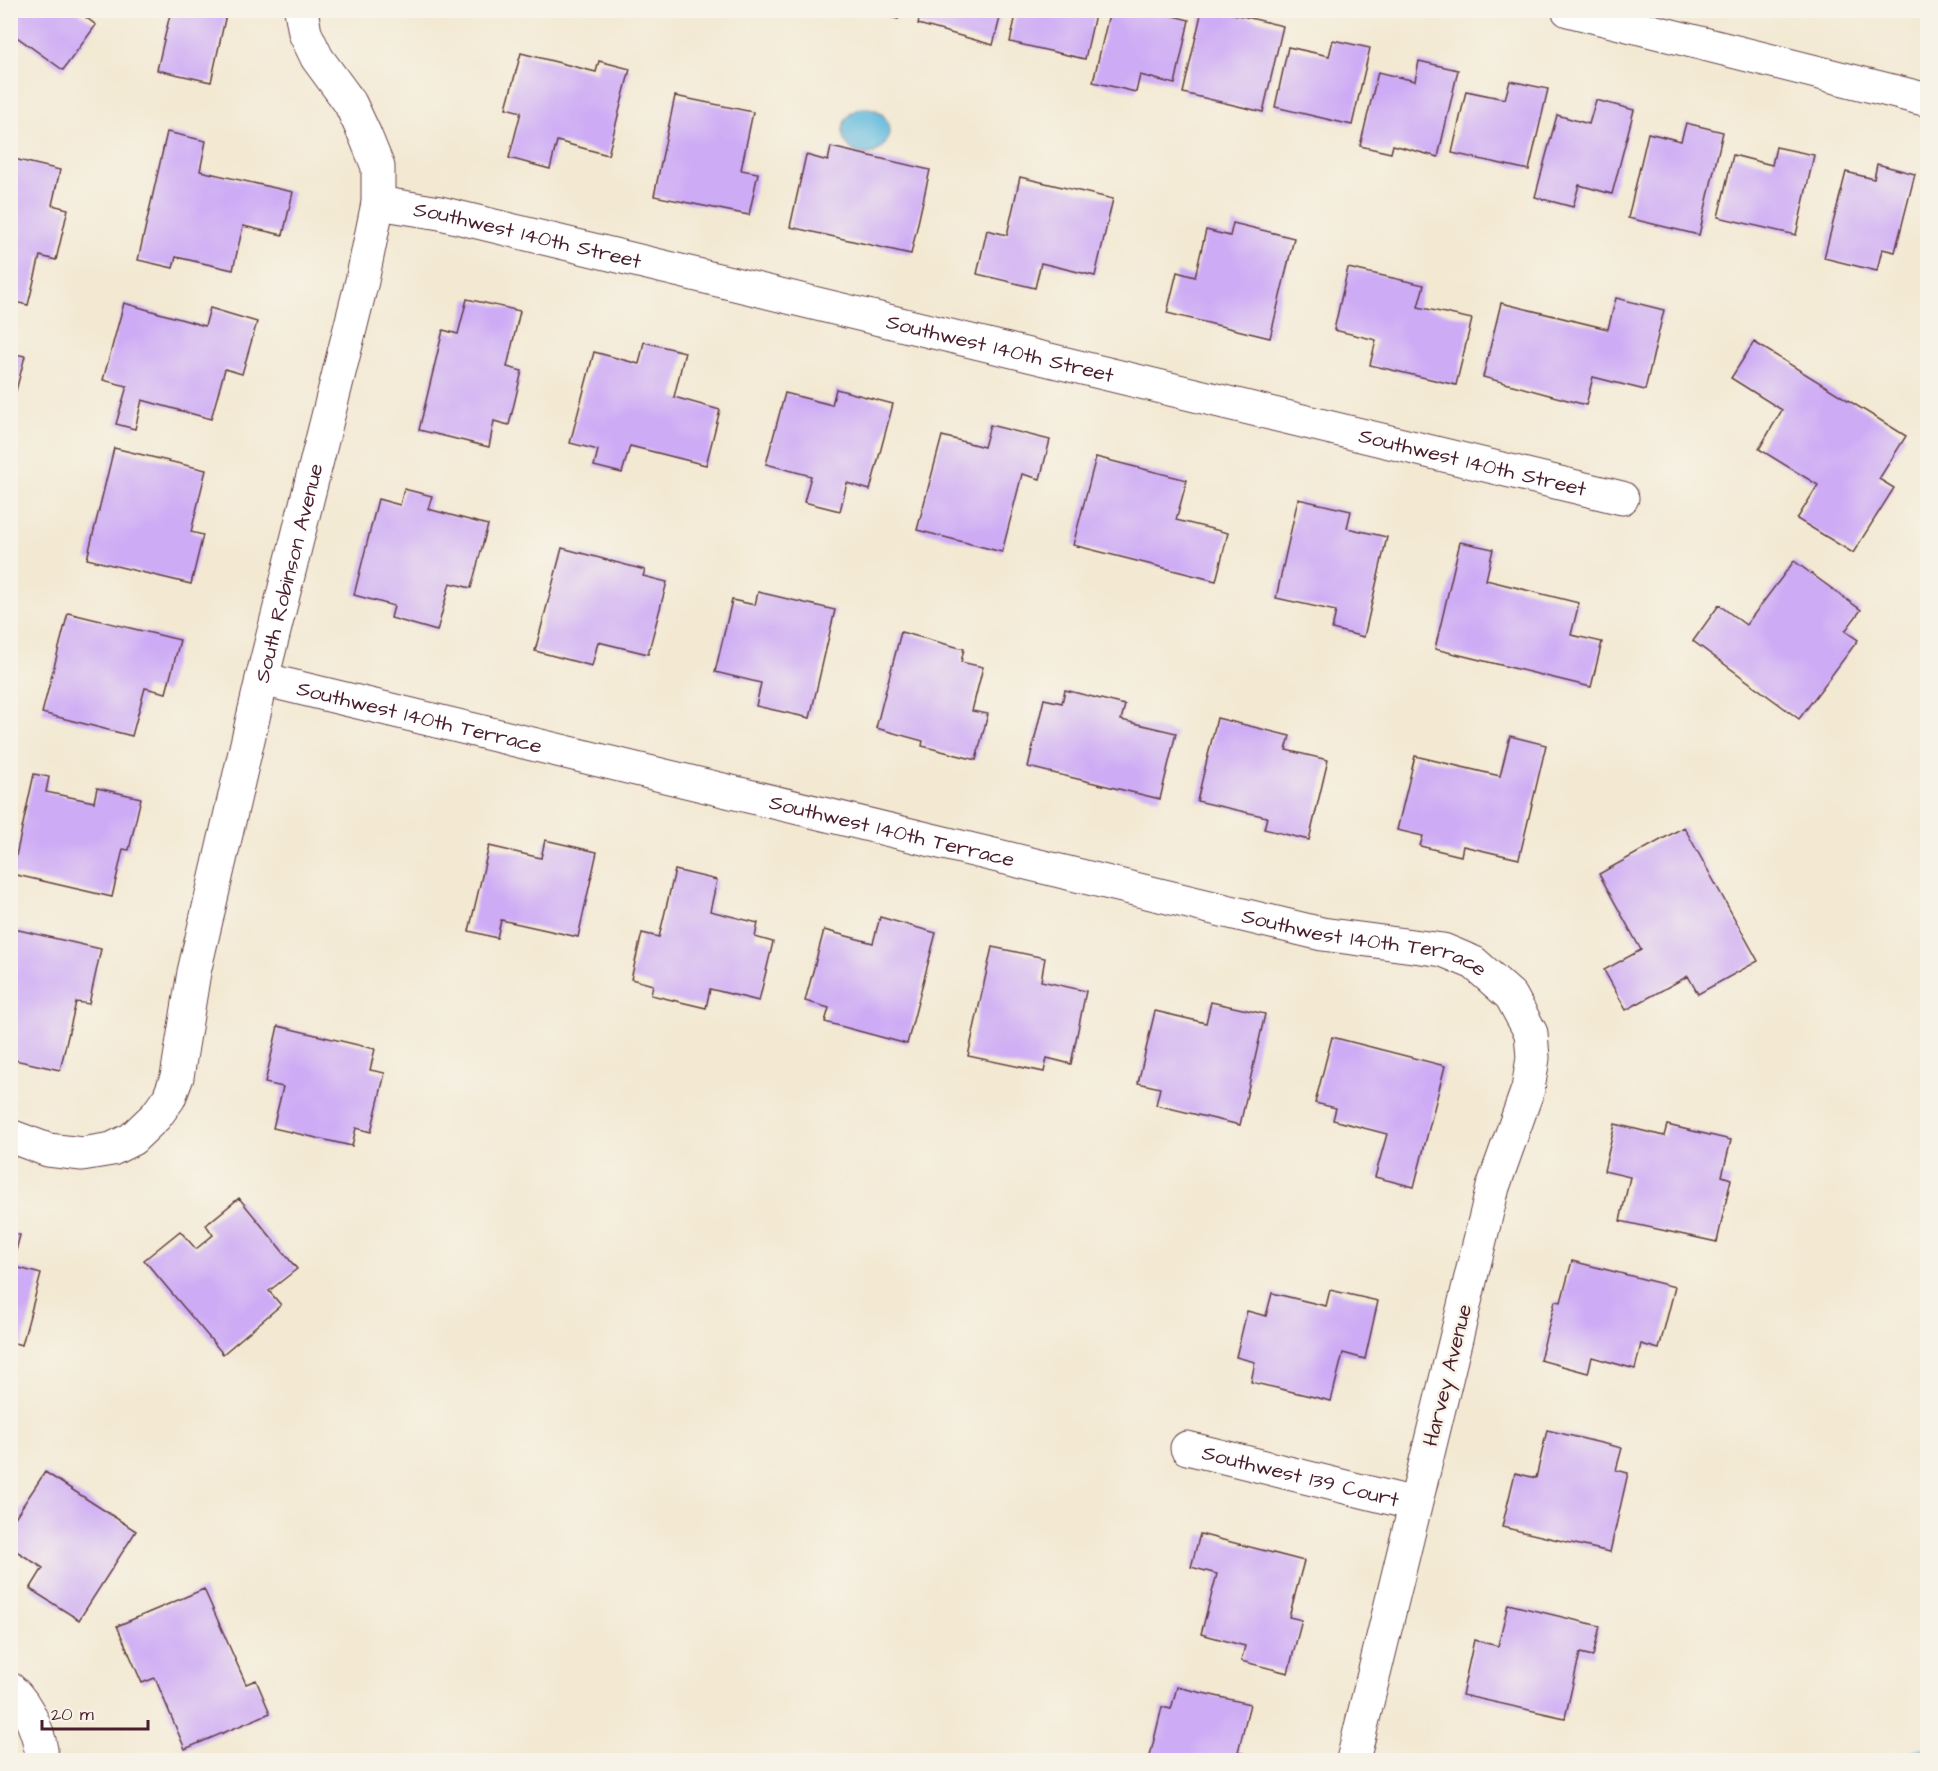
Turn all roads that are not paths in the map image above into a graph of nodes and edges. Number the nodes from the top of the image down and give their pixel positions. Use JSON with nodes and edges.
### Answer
{"nodes":[{"id":1,"x":301,"y":10,"type":"edge"},
{"id":2,"x":1568,"y":10,"type":"edge"},
{"id":3,"x":1655,"y":21,"type":"edge"},
{"id":4,"x":1928,"y":100,"type":"edge"},
{"id":5,"x":378,"y":203,"type":"junction"},
{"id":6,"x":1622,"y":498,"type":"dead end"},
{"id":7,"x":262,"y":679,"type":"junction"},
{"id":8,"x":1511,"y":996,"type":"joint"},
{"id":9,"x":10,"y":1136,"type":"edge"},
{"id":10,"x":1187,"y":1448,"type":"dead end"},
{"id":11,"x":1415,"y":1504,"type":"junction"},
{"id":12,"x":15,"y":1693,"type":"edge"},
{"id":13,"x":42,"y":1761,"type":"edge"},
{"id":14,"x":1353,"y":1761,"type":"edge"}],
"edges":[{"from":1,"to":5,"type":"street","name":"South Robinson Avenue"},
{"from":2,"to":3,"type":"street"},
{"from":3,"to":4,"type":"street"},
{"from":5,"to":6,"type":"street","name":"Southwest 140th Street"},
{"from":5,"to":7,"type":"street","name":"South Robinson Avenue"},
{"from":7,"to":8,"type":"street","name":"Southwest 140th Terrace"},
{"from":7,"to":9,"type":"street","name":"South Robinson Avenue"},
{"from":8,"to":11,"type":"street","name":"Harvey Avenue"},
{"from":10,"to":11,"type":"street","name":"Southwest 139 Court"},
{"from":11,"to":14,"type":"street","name":"Harvey Avenue"},
{"from":12,"to":13,"type":"street"}]}
